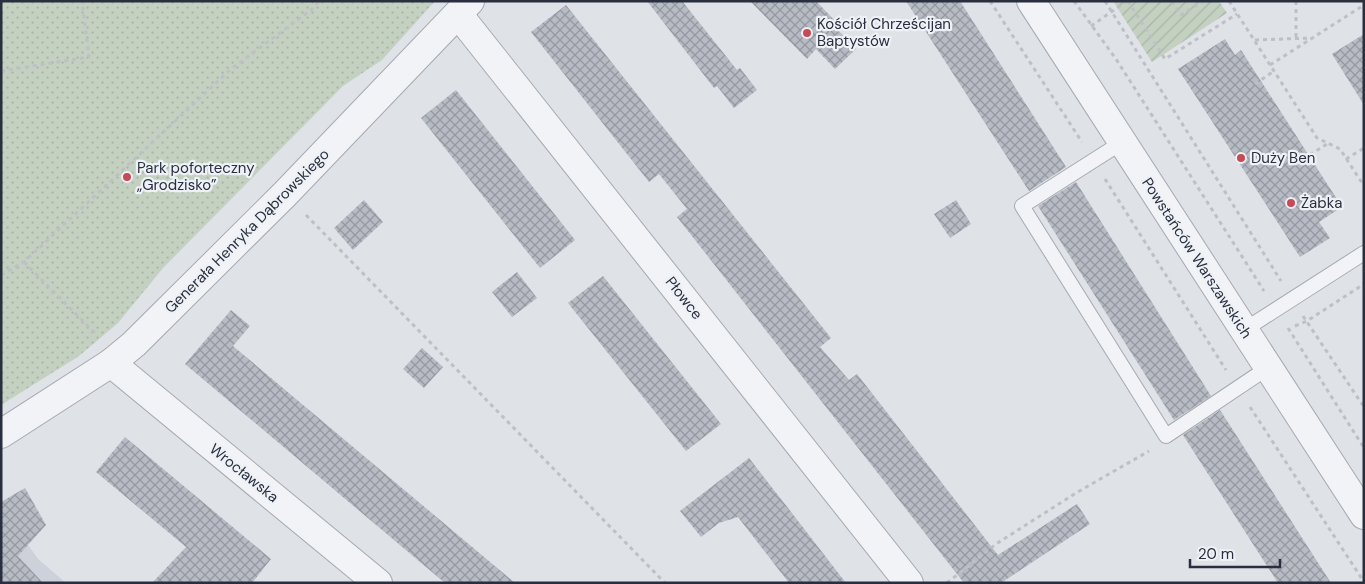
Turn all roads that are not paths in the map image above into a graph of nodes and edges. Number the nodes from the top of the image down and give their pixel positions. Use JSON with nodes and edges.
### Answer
{"nodes":[{"id":1,"x":1031,"y":1,"type":"edge"},
{"id":2,"x":464,"y":8,"type":"edge"},
{"id":3,"x":1121,"y":144,"type":"junction"},
{"id":4,"x":1364,"y":253,"type":"edge"},
{"id":5,"x":1244,"y":330,"type":"junction"},
{"id":6,"x":111,"y":363,"type":"junction"},
{"id":7,"x":1269,"y":367,"type":"junction"},
{"id":8,"x":1,"y":434,"type":"edge"},
{"id":9,"x":1364,"y":515,"type":"edge"},
{"id":10,"x":378,"y":583,"type":"edge"},
{"id":11,"x":910,"y":583,"type":"edge"}],
"edges":[{"from":1,"to":3,"type":"street","name":"Powstańców Warszawskich"},
{"from":2,"to":6,"type":"street","name":"Generała Henryka Dąbrowskiego"},
{"from":2,"to":11,"type":"street","name":"Płowce"},
{"from":3,"to":5,"type":"street","name":"Powstańców Warszawskich"},
{"from":3,"to":7,"type":"lane"},
{"from":4,"to":5,"type":"lane"},
{"from":5,"to":7,"type":"street","name":"Powstańców Warszawskich"},
{"from":6,"to":8,"type":"street","name":"Generała Henryka Dąbrowskiego"},
{"from":6,"to":10,"type":"street","name":"Wrocławska"},
{"from":7,"to":9,"type":"street","name":"Powstańców Warszawskich"}]}
